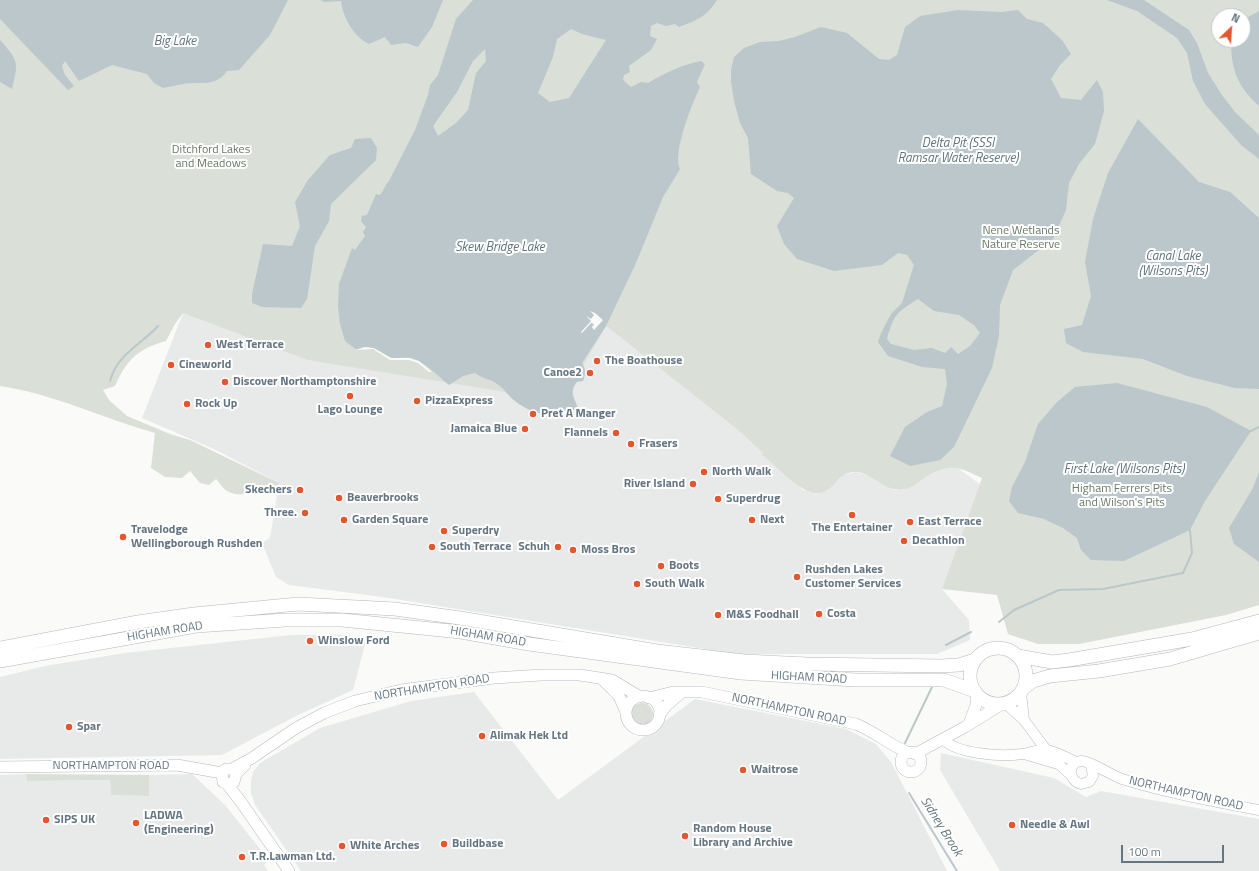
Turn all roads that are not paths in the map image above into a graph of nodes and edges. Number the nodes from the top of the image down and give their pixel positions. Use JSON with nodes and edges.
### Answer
{"nodes":[{"id":1,"x":1259,"y":621,"type":"edge"},
{"id":2,"x":1259,"y":633,"type":"edge"},
{"id":3,"x":0,"y":648,"type":"edge"},
{"id":4,"x":1018,"y":656,"type":"junction"},
{"id":5,"x":975,"y":660,"type":"junction"},
{"id":6,"x":0,"y":661,"type":"edge"},
{"id":7,"x":602,"y":679,"type":"junction"},
{"id":8,"x":1023,"y":690,"type":"junction"},
{"id":9,"x":682,"y":693,"type":"junction"},
{"id":10,"x":976,"y":693,"type":"junction"},
{"id":11,"x":644,"y":697,"type":"junction"},
{"id":12,"x":1003,"y":704,"type":"junction"},
{"id":13,"x":626,"y":712,"type":"junction"},
{"id":14,"x":659,"y":715,"type":"junction"},
{"id":15,"x":1024,"y":720,"type":"junction"},
{"id":16,"x":969,"y":724,"type":"junction"},
{"id":17,"x":938,"y":742,"type":"junction"},
{"id":18,"x":1047,"y":750,"type":"junction"},
{"id":19,"x":1022,"y":754,"type":"junction"},
{"id":20,"x":1077,"y":762,"type":"junction"},
{"id":21,"x":1058,"y":764,"type":"junction"},
{"id":22,"x":1091,"y":765,"type":"junction"},
{"id":23,"x":0,"y":767,"type":"edge"},
{"id":24,"x":1071,"y":775,"type":"junction"},
{"id":25,"x":1114,"y":776,"type":"junction"},
{"id":26,"x":230,"y":777,"type":"junction"},
{"id":27,"x":1092,"y":778,"type":"junction"},
{"id":28,"x":1259,"y":810,"type":"edge"},
{"id":29,"x":289,"y":871,"type":"edge"}],
"edges":[{"from":1,"to":4,"type":"highway"},
{"from":2,"to":8,"type":"highway"},
{"from":3,"to":5,"type":"highway","name":"HIGHAM ROAD"},
{"from":4,"to":5,"type":"highway"},
{"from":4,"to":8,"type":"highway"},
{"from":5,"to":10,"type":"highway"},
{"from":6,"to":10,"type":"highway","name":"HIGHAM ROAD"},
{"from":7,"to":11,"type":"main road","name":"NORTHAMPTON ROAD"},
{"from":7,"to":13,"type":"main road"},
{"from":7,"to":26,"type":"main road","name":"NORTHAMPTON ROAD"},
{"from":8,"to":12,"type":"highway"},
{"from":8,"to":15,"type":"main road"},
{"from":9,"to":11,"type":"main road","name":"NORTHAMPTON ROAD"},
{"from":9,"to":14,"type":"main road"},
{"from":9,"to":17,"type":"main road","name":"NORTHAMPTON ROAD"},
{"from":10,"to":12,"type":"highway"},
{"from":10,"to":16,"type":"main road"},
{"from":11,"to":13,"type":"main road"},
{"from":11,"to":14,"type":"main road"},
{"from":12,"to":15,"type":"main road"},
{"from":12,"to":16,"type":"main road"},
{"from":13,"to":14,"type":"main road"},
{"from":15,"to":18,"type":"main road"},
{"from":16,"to":17,"type":"main road"},
{"from":17,"to":19,"type":"main road"},
{"from":18,"to":19,"type":"main road"},
{"from":18,"to":20,"type":"main road"},
{"from":18,"to":21,"type":"main road"},
{"from":19,"to":21,"type":"main road"},
{"from":20,"to":22,"type":"main road"},
{"from":20,"to":24,"type":"main road"},
{"from":21,"to":24,"type":"main road"},
{"from":22,"to":25,"type":"main road","name":"NORTHAMPTON ROAD"},
{"from":22,"to":27,"type":"main road"},
{"from":23,"to":26,"type":"main road","name":"NORTHAMPTON ROAD"},
{"from":24,"to":27,"type":"main road"},
{"from":25,"to":27,"type":"main road","name":"NORTHAMPTON ROAD"},
{"from":25,"to":28,"type":"main road","name":"NORTHAMPTON ROAD"},
{"from":26,"to":29,"type":"main road"}]}
